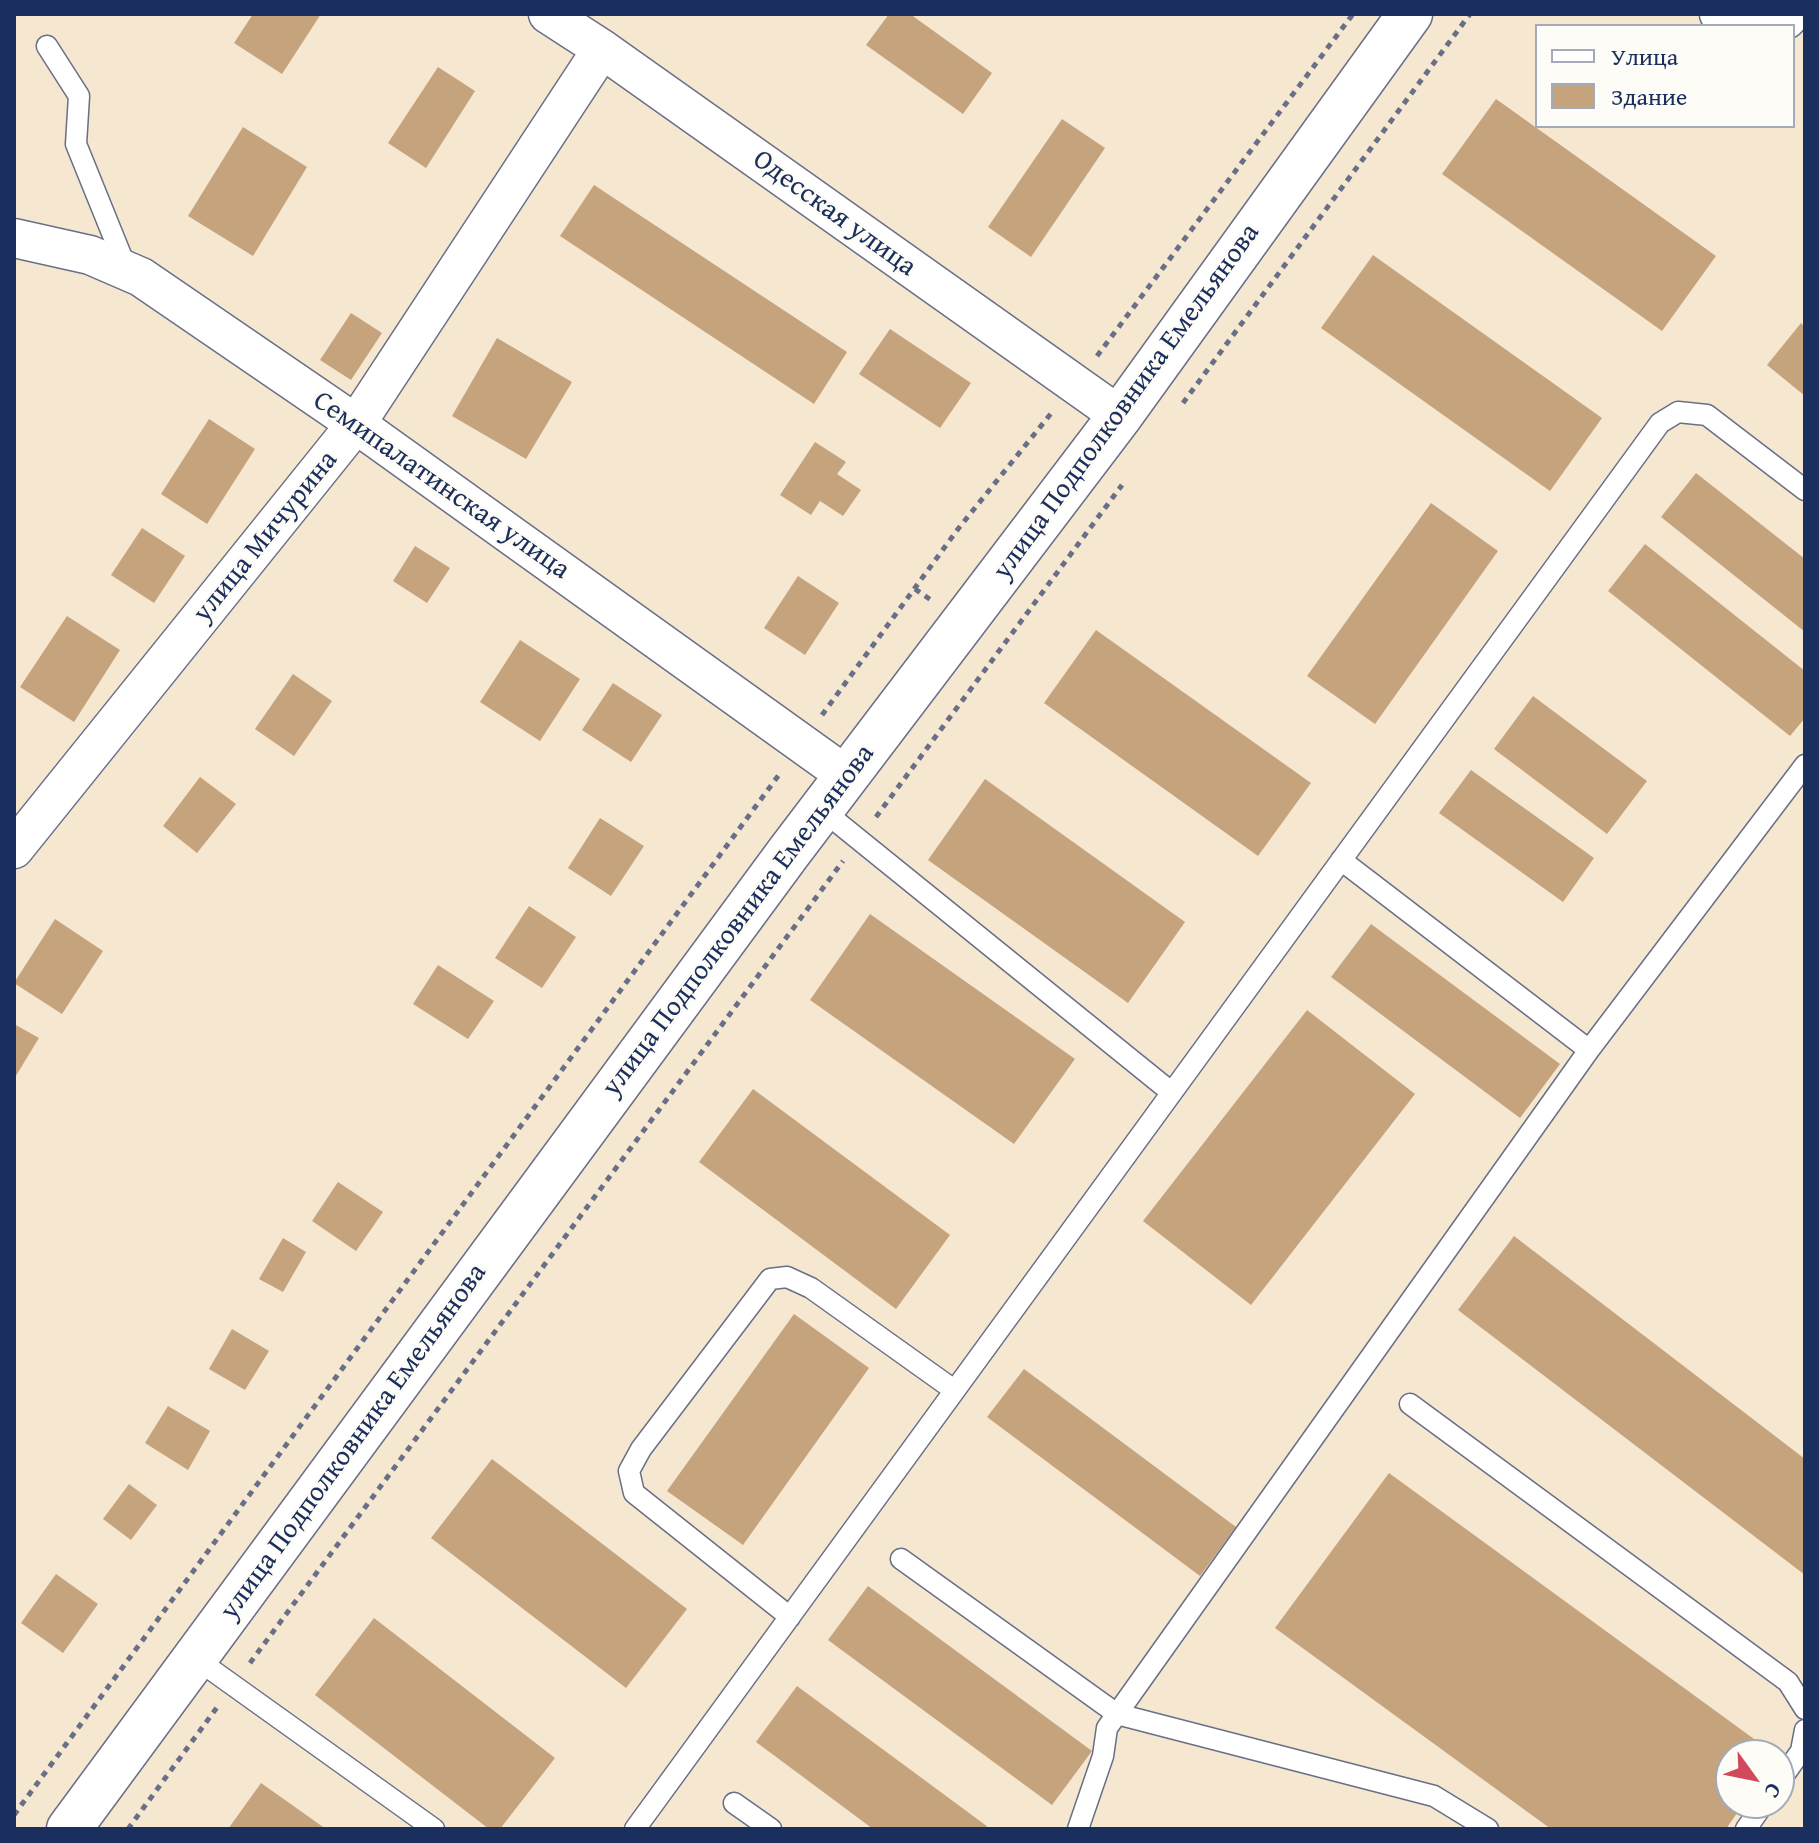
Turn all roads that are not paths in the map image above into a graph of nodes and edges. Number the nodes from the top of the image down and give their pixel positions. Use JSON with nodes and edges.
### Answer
{"nodes":[{"id":1,"x":548,"y":14,"type":"edge"},
{"id":2,"x":1410,"y":14,"type":"edge"},
{"id":3,"x":1719,"y":14,"type":"edge"},
{"id":4,"x":1791,"y":14,"type":"edge"},
{"id":5,"x":47,"y":46,"type":"dead end"},
{"id":6,"x":602,"y":49,"type":"junction"},
{"id":7,"x":14,"y":238,"type":"edge"},
{"id":8,"x":128,"y":272,"type":"junction"},
{"id":9,"x":1120,"y":416,"type":"junction"},
{"id":10,"x":356,"y":424,"type":"junction"},
{"id":11,"x":1805,"y":490,"type":"edge"},
{"id":12,"x":1805,"y":765,"type":"edge"},
{"id":13,"x":834,"y":793,"type":"junction"},
{"id":14,"x":14,"y":849,"type":"edge"},
{"id":15,"x":1341,"y":860,"type":"junction"},
{"id":16,"x":1589,"y":1050,"type":"junction"},
{"id":17,"x":1171,"y":1092,"type":"junction"},
{"id":18,"x":954,"y":1390,"type":"junction"},
{"id":19,"x":1410,"y":1404,"type":"dead end"},
{"id":20,"x":901,"y":1559,"type":"dead end"},
{"id":21,"x":790,"y":1617,"type":"junction"},
{"id":22,"x":195,"y":1658,"type":"junction"},
{"id":23,"x":1805,"y":1709,"type":"edge"},
{"id":24,"x":1117,"y":1714,"type":"junction"},
{"id":25,"x":1805,"y":1730,"type":"edge"},
{"id":26,"x":1795,"y":1759,"type":"edge"},
{"id":27,"x":734,"y":1803,"type":"dead end"},
{"id":28,"x":423,"y":1826,"type":"edge"},
{"id":29,"x":69,"y":1829,"type":"edge"},
{"id":30,"x":635,"y":1829,"type":"edge"},
{"id":31,"x":771,"y":1829,"type":"edge"},
{"id":32,"x":1078,"y":1829,"type":"edge"},
{"id":33,"x":1488,"y":1829,"type":"edge"}],
"edges":[{"from":1,"to":6,"type":"street","name":"Одесская улица"},
{"from":2,"to":9,"type":"main road","name":"улица Подполковника Емельянова"},
{"from":3,"to":4,"type":"street"},
{"from":5,"to":8,"type":"lane"},
{"from":6,"to":9,"type":"street","name":"Одесская улица"},
{"from":6,"to":10,"type":"street","name":"улица Мичурина"},
{"from":7,"to":8,"type":"street","name":"Семипалатинская улица"},
{"from":8,"to":10,"type":"street","name":"Семипалатинская улица"},
{"from":9,"to":13,"type":"main road","name":"улица Подполковника Емельянова"},
{"from":10,"to":13,"type":"street","name":"Семипалатинская улица"},
{"from":10,"to":14,"type":"street","name":"улица Мичурина"},
{"from":11,"to":15,"type":"lane"},
{"from":12,"to":16,"type":"lane"},
{"from":13,"to":17,"type":"lane"},
{"from":13,"to":22,"type":"main road","name":"улица Подполковника Емельянова"},
{"from":15,"to":16,"type":"lane"},
{"from":15,"to":17,"type":"lane"},
{"from":16,"to":24,"type":"lane"},
{"from":17,"to":18,"type":"lane"},
{"from":18,"to":21,"type":"lane"},
{"from":18,"to":21,"type":"lane"},
{"from":19,"to":23,"type":"lane"},
{"from":20,"to":24,"type":"lane"},
{"from":21,"to":30,"type":"lane"},
{"from":22,"to":28,"type":"lane"},
{"from":22,"to":29,"type":"main road","name":"улица Подполковника Емельянова"},
{"from":24,"to":32,"type":"lane"},
{"from":24,"to":33,"type":"lane"},
{"from":25,"to":26,"type":"lane"},
{"from":27,"to":31,"type":"lane"}]}
